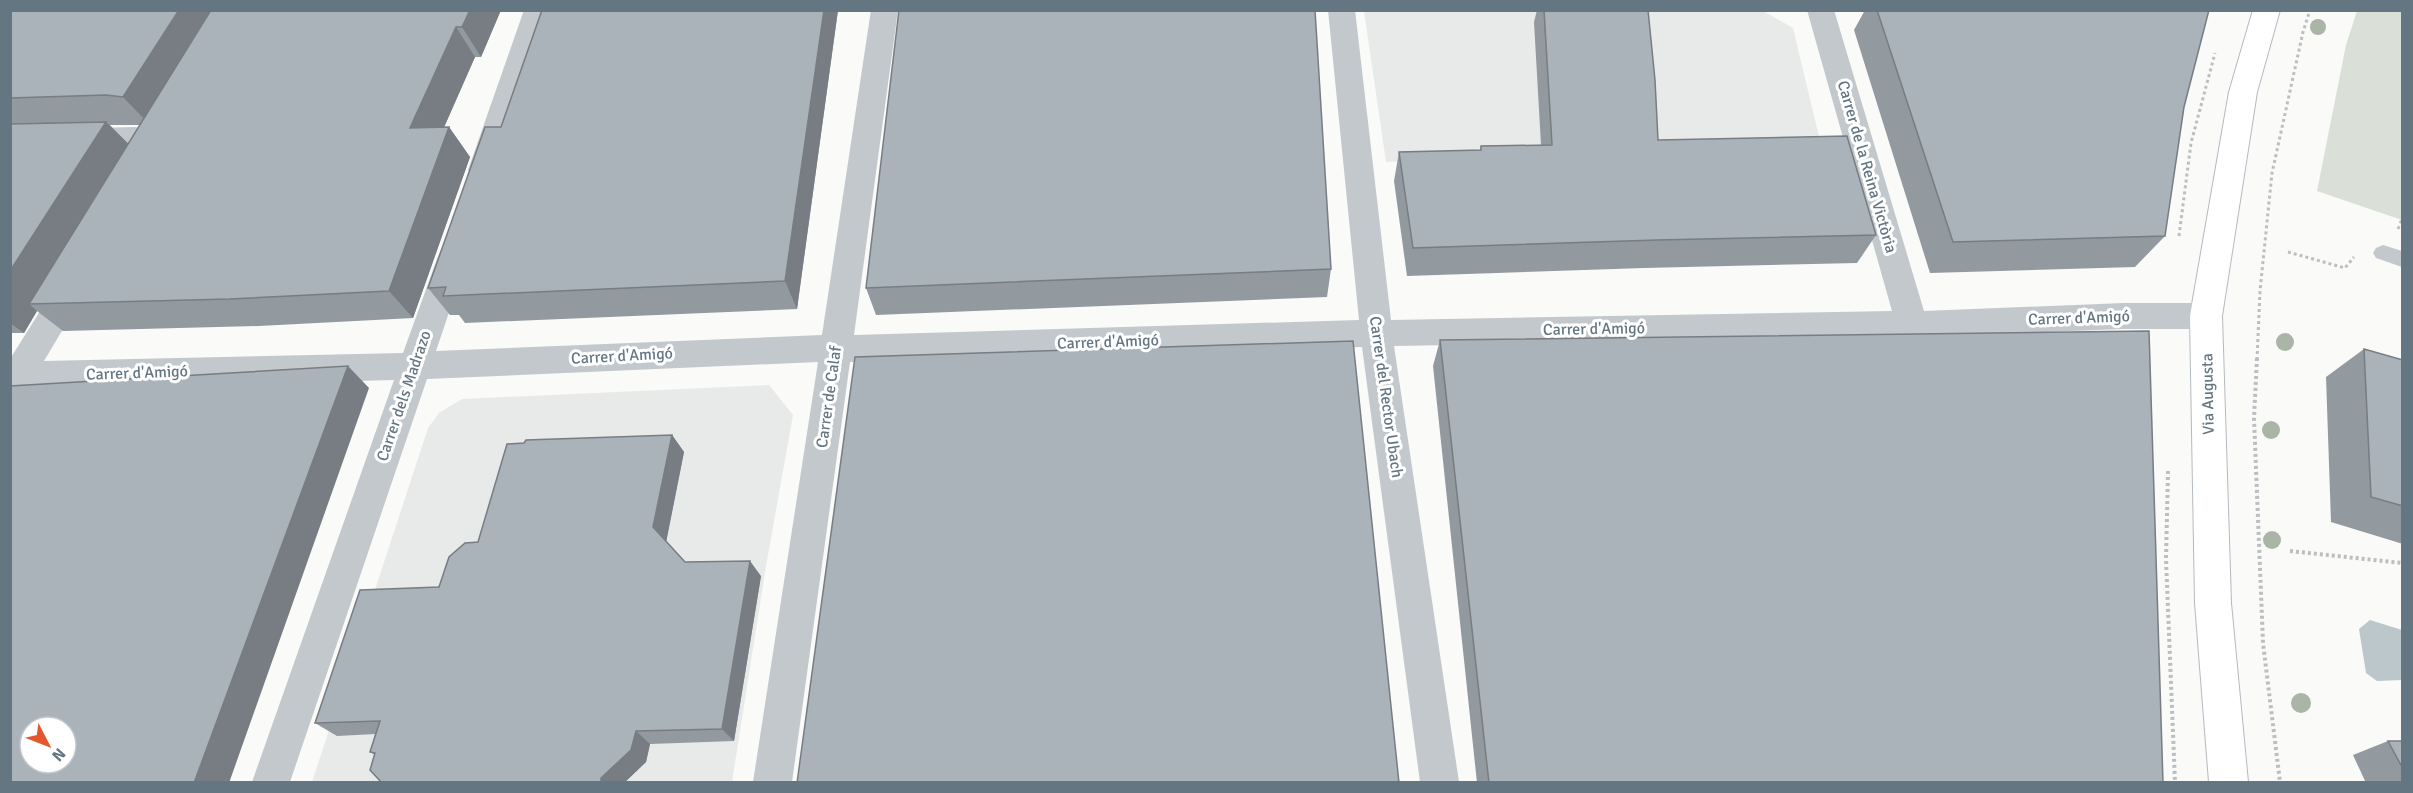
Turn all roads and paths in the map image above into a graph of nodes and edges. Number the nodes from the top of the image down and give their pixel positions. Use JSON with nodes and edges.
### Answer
{"nodes":[{"id":1,"x":538,"y":10,"type":"edge"},
{"id":2,"x":885,"y":10,"type":"edge"},
{"id":3,"x":1341,"y":10,"type":"edge"},
{"id":4,"x":1820,"y":10,"type":"edge"},
{"id":5,"x":2266,"y":10,"type":"edge"},
{"id":6,"x":2310,"y":10,"type":"edge"},
{"id":7,"x":10,"y":141,"type":"edge"},
{"id":8,"x":143,"y":170,"type":"edge"},
{"id":9,"x":476,"y":190,"type":"edge"},
{"id":10,"x":460,"y":235,"type":"edge"},
{"id":11,"x":2288,"y":252,"type":"dead end"},
{"id":12,"x":2383,"y":253,"type":"dead end"},
{"id":13,"x":89,"y":258,"type":"edge"},
{"id":14,"x":2403,"y":259,"type":"edge"},
{"id":15,"x":2332,"y":266,"type":"dead end"},
{"id":16,"x":2206,"y":316,"type":"junction"},
{"id":17,"x":1911,"y":324,"type":"junction"},
{"id":18,"x":1378,"y":333,"type":"junction"},
{"id":19,"x":837,"y":347,"type":"junction"},
{"id":20,"x":415,"y":366,"type":"junction"},
{"id":21,"x":13,"y":380,"type":"edge"},
{"id":22,"x":2168,"y":465,"type":"dead end"},
{"id":23,"x":2290,"y":551,"type":"dead end"},
{"id":24,"x":2403,"y":562,"type":"edge"},
{"id":25,"x":271,"y":783,"type":"edge"},
{"id":26,"x":772,"y":783,"type":"edge"},
{"id":27,"x":1440,"y":783,"type":"edge"},
{"id":28,"x":2175,"y":783,"type":"edge"},
{"id":29,"x":2228,"y":783,"type":"edge"},
{"id":30,"x":2280,"y":783,"type":"edge"}],
"edges":[{"from":1,"to":9,"type":"street"},
{"from":2,"to":19,"type":"street","name":"Carrer de Calaf"},
{"from":3,"to":18,"type":"street","name":"Carrer del Rector Ubach"},
{"from":4,"to":17,"type":"street","name":"Carrer de la Reina Victòria"},
{"from":5,"to":16,"type":"main road","name":"Via Augusta"},
{"from":6,"to":30,"type":"path"},
{"from":7,"to":8,"type":"street"},
{"from":10,"to":20,"type":"street","name":"Carrer dels Madrazo"},
{"from":11,"to":15,"type":"path"},
{"from":12,"to":14,"type":"lane"},
{"from":13,"to":21,"type":"street"},
{"from":16,"to":17,"type":"street","name":"Carrer d'Amigó"},
{"from":16,"to":29,"type":"main road","name":"Via Augusta"},
{"from":17,"to":18,"type":"street","name":"Carrer d'Amigó"},
{"from":18,"to":19,"type":"street","name":"Carrer d'Amigó"},
{"from":18,"to":27,"type":"street","name":"Carrer del Rector Ubach"},
{"from":19,"to":20,"type":"street","name":"Carrer d'Amigó"},
{"from":19,"to":26,"type":"street","name":"Carrer de Calaf"},
{"from":20,"to":21,"type":"street","name":"Carrer d'Amigó"},
{"from":20,"to":25,"type":"street","name":"Carrer dels Madrazo"},
{"from":22,"to":28,"type":"path"},
{"from":23,"to":24,"type":"path"}]}
